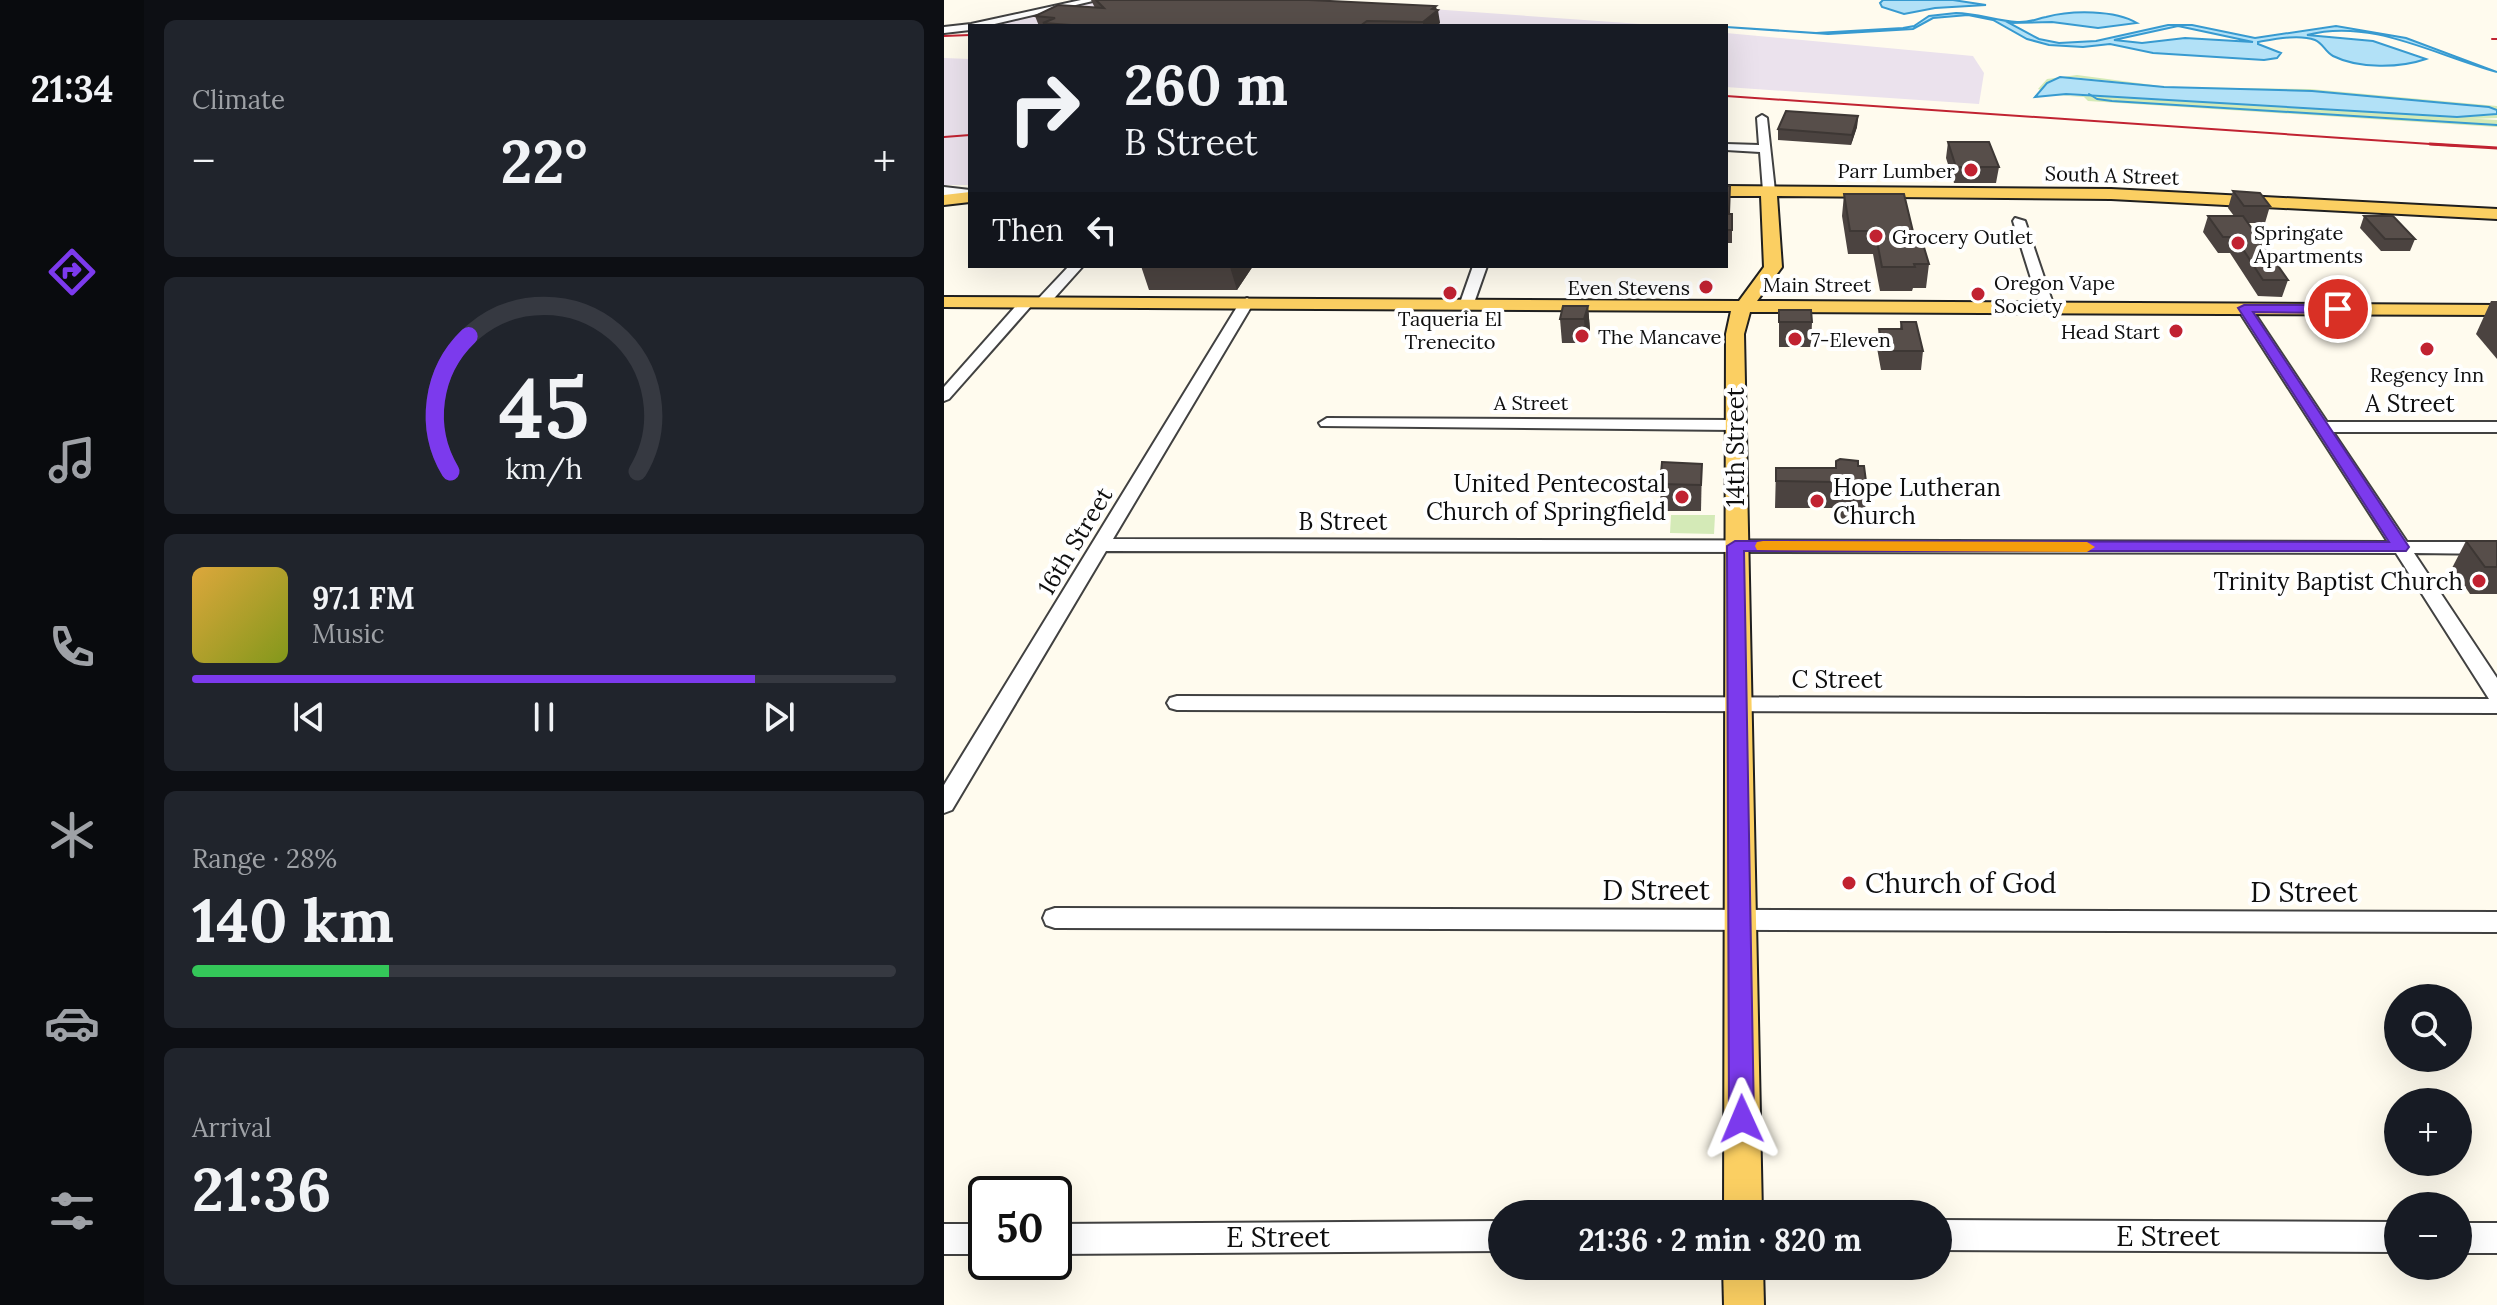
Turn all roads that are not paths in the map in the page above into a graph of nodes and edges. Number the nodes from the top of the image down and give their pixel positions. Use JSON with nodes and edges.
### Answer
{"nodes":[{"id":1,"x":1093,"y":0,"type":"edge"},
{"id":2,"x":981,"y":24,"type":"edge"},
{"id":3,"x":968,"y":27,"type":"edge"},
{"id":4,"x":944,"y":30,"type":"edge"},
{"id":5,"x":1762,"y":118,"type":"dead end"},
{"id":6,"x":1728,"y":147,"type":"edge"},
{"id":7,"x":1763,"y":149,"type":"junction"},
{"id":8,"x":944,"y":191,"type":"edge"},
{"id":9,"x":1728,"y":191,"type":"edge"},
{"id":10,"x":1769,"y":191,"type":"junction"},
{"id":11,"x":968,"y":196,"type":"edge"},
{"id":12,"x":968,"y":196,"type":"edge"},
{"id":13,"x":944,"y":200,"type":"edge"},
{"id":14,"x":2497,"y":214,"type":"edge"},
{"id":15,"x":2019,"y":221,"type":"dead end"},
{"id":16,"x":1074,"y":268,"type":"edge"},
{"id":17,"x":1479,"y":268,"type":"edge"},
{"id":18,"x":944,"y":302,"type":"edge"},
{"id":19,"x":1035,"y":302,"type":"junction"},
{"id":20,"x":1247,"y":302,"type":"junction"},
{"id":21,"x":1467,"y":303,"type":"junction"},
{"id":22,"x":1745,"y":305,"type":"junction"},
{"id":23,"x":2047,"y":307,"type":"junction"},
{"id":24,"x":2244,"y":308,"type":"junction"},
{"id":25,"x":2497,"y":310,"type":"edge"},
{"id":26,"x":944,"y":396,"type":"edge"},
{"id":27,"x":1327,"y":423,"type":"dead end"},
{"id":28,"x":1734,"y":425,"type":"junction"},
{"id":29,"x":2322,"y":427,"type":"junction"},
{"id":30,"x":2497,"y":427,"type":"edge"},
{"id":31,"x":1100,"y":545,"type":"junction"},
{"id":32,"x":1735,"y":546,"type":"junction"},
{"id":33,"x":2401,"y":547,"type":"junction"},
{"id":34,"x":2497,"y":548,"type":"edge"},
{"id":35,"x":2497,"y":694,"type":"edge"},
{"id":36,"x":1177,"y":703,"type":"dead end"},
{"id":37,"x":1737,"y":705,"type":"junction"},
{"id":38,"x":2497,"y":706,"type":"edge"},
{"id":39,"x":944,"y":804,"type":"edge"},
{"id":40,"x":1055,"y":918,"type":"dead end"},
{"id":41,"x":1739,"y":920,"type":"junction"},
{"id":42,"x":2497,"y":922,"type":"edge"},
{"id":43,"x":1743,"y":1200,"type":"edge"},
{"id":44,"x":1952,"y":1235,"type":"edge"},
{"id":45,"x":1488,"y":1236,"type":"edge"},
{"id":46,"x":2384,"y":1237,"type":"edge"},
{"id":47,"x":2472,"y":1238,"type":"edge"},
{"id":48,"x":2497,"y":1238,"type":"edge"},
{"id":49,"x":944,"y":1239,"type":"edge"},
{"id":50,"x":968,"y":1239,"type":"edge"},
{"id":51,"x":1072,"y":1239,"type":"edge"},
{"id":52,"x":1743,"y":1280,"type":"edge"},
{"id":53,"x":1744,"y":1305,"type":"edge"}],
"edges":[{"from":1,"to":2,"type":"street"},
{"from":3,"to":4,"type":"street"},
{"from":5,"to":7,"type":"street"},
{"from":6,"to":7,"type":"street"},
{"from":7,"to":10,"type":"street"},
{"from":8,"to":11,"type":"street"},
{"from":9,"to":10,"type":"main road","name":"South A Street"},
{"from":10,"to":14,"type":"main road","name":"South A Street"},
{"from":10,"to":22,"type":"main road"},
{"from":12,"to":13,"type":"main road"},
{"from":15,"to":23,"type":"street"},
{"from":16,"to":19,"type":"street"},
{"from":17,"to":21,"type":"street"},
{"from":18,"to":19,"type":"main road","name":"Main Street"},
{"from":19,"to":20,"type":"main road","name":"Main Street"},
{"from":19,"to":26,"type":"street"},
{"from":20,"to":21,"type":"main road","name":"Main Street"},
{"from":20,"to":31,"type":"street","name":"16th Street"},
{"from":21,"to":22,"type":"main road","name":"Main Street"},
{"from":22,"to":23,"type":"main road","name":"Main Street"},
{"from":22,"to":28,"type":"main road","name":"14th Street"},
{"from":23,"to":24,"type":"main road","name":"Main Street"},
{"from":24,"to":25,"type":"main road","name":"Main Street"},
{"from":24,"to":29,"type":"street"},
{"from":27,"to":28,"type":"street","name":"A Street"},
{"from":28,"to":32,"type":"main road","name":"14th Street"},
{"from":29,"to":30,"type":"street","name":"A Street"},
{"from":29,"to":33,"type":"street"},
{"from":31,"to":32,"type":"street","name":"B Street"},
{"from":31,"to":39,"type":"street","name":"16th Street"},
{"from":32,"to":33,"type":"street","name":"B Street"},
{"from":32,"to":37,"type":"main road","name":"14th Street"},
{"from":33,"to":34,"type":"street","name":"B Street"},
{"from":33,"to":35,"type":"street"},
{"from":36,"to":37,"type":"street","name":"C Street"},
{"from":37,"to":38,"type":"street","name":"C Street"},
{"from":37,"to":41,"type":"main road","name":"14th Street"},
{"from":40,"to":41,"type":"street","name":"D Street"},
{"from":41,"to":42,"type":"street","name":"D Street"},
{"from":41,"to":43,"type":"main road","name":"14th Street"},
{"from":44,"to":46,"type":"street","name":"E Street"},
{"from":45,"to":51,"type":"street","name":"E Street"},
{"from":47,"to":48,"type":"street"},
{"from":49,"to":50,"type":"street"},
{"from":52,"to":53,"type":"main road"}]}
